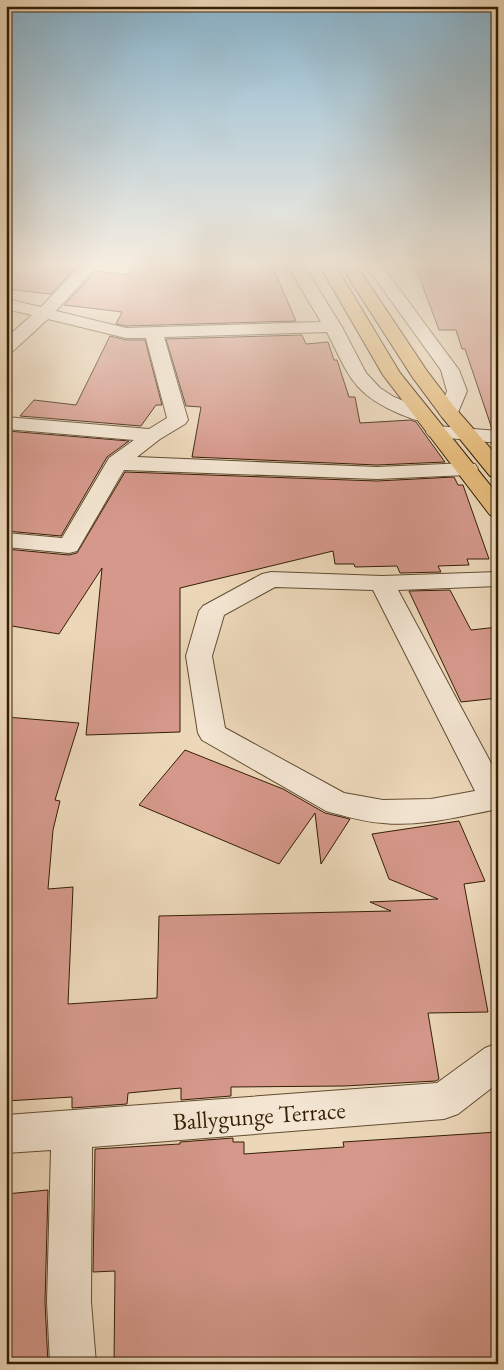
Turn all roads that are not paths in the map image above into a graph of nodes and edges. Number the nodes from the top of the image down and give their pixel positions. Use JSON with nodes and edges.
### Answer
{"nodes":[{"id":1,"x":30,"y":327,"type":"edge"},
{"id":2,"x":100,"y":327,"type":"edge"},
{"id":3,"x":333,"y":327,"type":"joint"},
{"id":4,"x":364,"y":327,"type":"edge"},
{"id":5,"x":389,"y":327,"type":"edge"},
{"id":6,"x":419,"y":327,"type":"edge"},
{"id":7,"x":154,"y":332,"type":"junction"},
{"id":8,"x":6,"y":348,"type":"edge"},
{"id":9,"x":449,"y":413,"type":"junction"},
{"id":10,"x":423,"y":416,"type":"junction"},
{"id":11,"x":6,"y":423,"type":"edge"},
{"id":12,"x":436,"y":432,"type":"junction"},
{"id":13,"x":467,"y":434,"type":"junction"},
{"id":14,"x":153,"y":435,"type":"junction"},
{"id":15,"x":498,"y":437,"type":"edge"},
{"id":16,"x":117,"y":463,"type":"junction"},
{"id":17,"x":467,"y":469,"type":"junction"},
{"id":18,"x":498,"y":471,"type":"edge"},
{"id":19,"x":498,"y":510,"type":"edge"},
{"id":20,"x":6,"y":540,"type":"edge"},
{"id":21,"x":498,"y":579,"type":"edge"},
{"id":22,"x":382,"y":583,"type":"junction"},
{"id":23,"x":496,"y":798,"type":"edge"},
{"id":24,"x":498,"y":1060,"type":"edge"},
{"id":25,"x":72,"y":1130,"type":"junction"},
{"id":26,"x":6,"y":1134,"type":"edge"},
{"id":27,"x":73,"y":1364,"type":"edge"}],
"edges":[{"from":1,"to":8,"type":"street"},
{"from":2,"to":7,"type":"street"},
{"from":3,"to":7,"type":"street"},
{"from":3,"to":10,"type":"street"},
{"from":4,"to":10,"type":"main road"},
{"from":5,"to":9,"type":"main road"},
{"from":6,"to":9,"type":"street"},
{"from":7,"to":14,"type":"street"},
{"from":9,"to":13,"type":"main road"},
{"from":10,"to":12,"type":"main road"},
{"from":11,"to":14,"type":"street"},
{"from":12,"to":13,"type":"street"},
{"from":12,"to":17,"type":"main road"},
{"from":13,"to":15,"type":"street"},
{"from":13,"to":18,"type":"main road"},
{"from":14,"to":16,"type":"street"},
{"from":16,"to":17,"type":"street"},
{"from":16,"to":20,"type":"street"},
{"from":17,"to":19,"type":"main road"},
{"from":21,"to":22,"type":"street"},
{"from":22,"to":23,"type":"street"},
{"from":22,"to":23,"type":"street"},
{"from":24,"to":25,"type":"street","name":"Ballygunge Terrace"},
{"from":25,"to":26,"type":"street","name":"Ballygunge Terrace"},
{"from":25,"to":27,"type":"street"}]}
